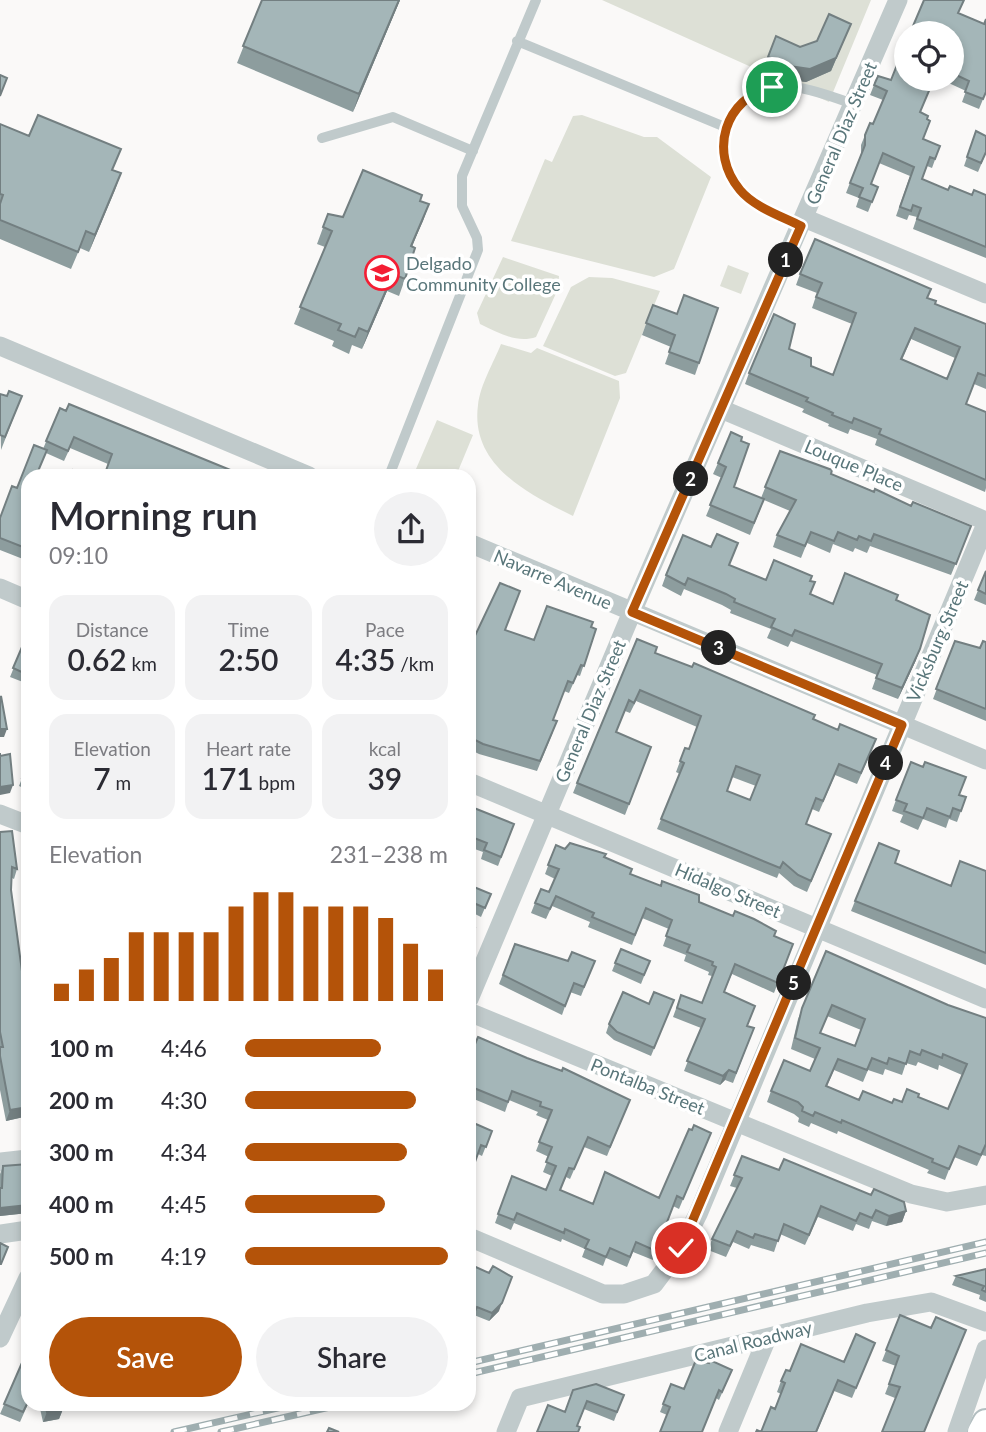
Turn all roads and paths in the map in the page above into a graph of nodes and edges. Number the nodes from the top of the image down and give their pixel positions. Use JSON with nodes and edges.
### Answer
{"nodes":[{"id":1,"x":536,"y":0,"type":"edge"},
{"id":2,"x":898,"y":0,"type":"edge"},
{"id":3,"x":517,"y":41,"type":"junction"},
{"id":4,"x":853,"y":104,"type":"junction"},
{"id":5,"x":725,"y":127,"type":"junction"},
{"id":6,"x":322,"y":138,"type":"dead end"},
{"id":7,"x":473,"y":151,"type":"junction"},
{"id":8,"x":802,"y":222,"type":"junction"},
{"id":9,"x":986,"y":294,"type":"edge"},
{"id":10,"x":0,"y":346,"type":"edge"},
{"id":11,"x":722,"y":409,"type":"junction"},
{"id":12,"x":292,"y":469,"type":"edge"},
{"id":13,"x":392,"y":469,"type":"edge"},
{"id":14,"x":986,"y":523,"type":"edge"},
{"id":15,"x":476,"y":546,"type":"edge"},
{"id":16,"x":0,"y":588,"type":"edge"},
{"id":17,"x":21,"y":597,"type":"edge"},
{"id":18,"x":632,"y":612,"type":"junction"},
{"id":19,"x":902,"y":725,"type":"junction"},
{"id":20,"x":986,"y":760,"type":"edge"},
{"id":21,"x":476,"y":785,"type":"edge"},
{"id":22,"x":0,"y":814,"type":"edge"},
{"id":23,"x":547,"y":814,"type":"junction"},
{"id":24,"x":21,"y":822,"type":"edge"},
{"id":25,"x":817,"y":928,"type":"junction"},
{"id":26,"x":476,"y":982,"type":"edge"},
{"id":27,"x":986,"y":999,"type":"edge"},
{"id":28,"x":476,"y":1015,"type":"edge"},
{"id":29,"x":736,"y":1122,"type":"junction"},
{"id":30,"x":21,"y":1160,"type":"edge"},
{"id":31,"x":0,"y":1162,"type":"edge"},
{"id":32,"x":986,"y":1195,"type":"edge"},
{"id":33,"x":21,"y":1231,"type":"edge"},
{"id":34,"x":0,"y":1234,"type":"edge"},
{"id":35,"x":476,"y":1240,"type":"edge"},
{"id":36,"x":21,"y":1296,"type":"edge"},
{"id":37,"x":986,"y":1322,"type":"edge"},
{"id":38,"x":0,"y":1338,"type":"edge"},
{"id":39,"x":767,"y":1338,"type":"junction"},
{"id":40,"x":986,"y":1349,"type":"edge"},
{"id":41,"x":986,"y":1423,"type":"edge"},
{"id":42,"x":506,"y":1432,"type":"edge"},
{"id":43,"x":728,"y":1432,"type":"edge"},
{"id":44,"x":957,"y":1432,"type":"edge"},
{"id":45,"x":981,"y":1432,"type":"edge"}],
"edges":[{"from":1,"to":3,"type":"lane"},
{"from":2,"to":4,"type":"street","name":"General Diaz Street"},
{"from":3,"to":5,"type":"lane"},
{"from":3,"to":7,"type":"lane"},
{"from":4,"to":5,"type":"lane"},
{"from":4,"to":8,"type":"street","name":"General Diaz Street"},
{"from":5,"to":8,"type":"lane"},
{"from":6,"to":7,"type":"lane"},
{"from":7,"to":13,"type":"lane"},
{"from":8,"to":9,"type":"street"},
{"from":8,"to":11,"type":"street","name":"General Diaz Street"},
{"from":10,"to":12,"type":"street"},
{"from":11,"to":14,"type":"street","name":"Louque Place"},
{"from":11,"to":18,"type":"street","name":"General Diaz Street"},
{"from":14,"to":19,"type":"street","name":"Vicksburg Street"},
{"from":15,"to":18,"type":"street","name":"Navarre Avenue"},
{"from":16,"to":17,"type":"street"},
{"from":18,"to":19,"type":"street","name":"Navarre Avenue"},
{"from":18,"to":23,"type":"street","name":"General Diaz Street"},
{"from":19,"to":20,"type":"street","name":"Navarre Avenue"},
{"from":19,"to":25,"type":"street","name":"Vicksburg Street"},
{"from":21,"to":23,"type":"street","name":"Hidalgo Street"},
{"from":22,"to":24,"type":"street"},
{"from":23,"to":25,"type":"street","name":"Hidalgo Street"},
{"from":23,"to":26,"type":"street","name":"General Diaz Street"},
{"from":25,"to":27,"type":"street","name":"Hidalgo Street"},
{"from":25,"to":29,"type":"street","name":"Vicksburg Street"},
{"from":28,"to":29,"type":"street","name":"Pontalba Street"},
{"from":29,"to":32,"type":"street","name":"Pontalba Street"},
{"from":29,"to":35,"type":"street","name":"Vicksburg Street"},
{"from":30,"to":31,"type":"street"},
{"from":33,"to":34,"type":"street"},
{"from":36,"to":38,"type":"street"},
{"from":37,"to":39,"type":"street","name":"Canal Roadway"},
{"from":39,"to":42,"type":"street","name":"Canal Roadway"},
{"from":39,"to":43,"type":"street"},
{"from":40,"to":44,"type":"street"},
{"from":41,"to":45,"type":"main road"}]}
